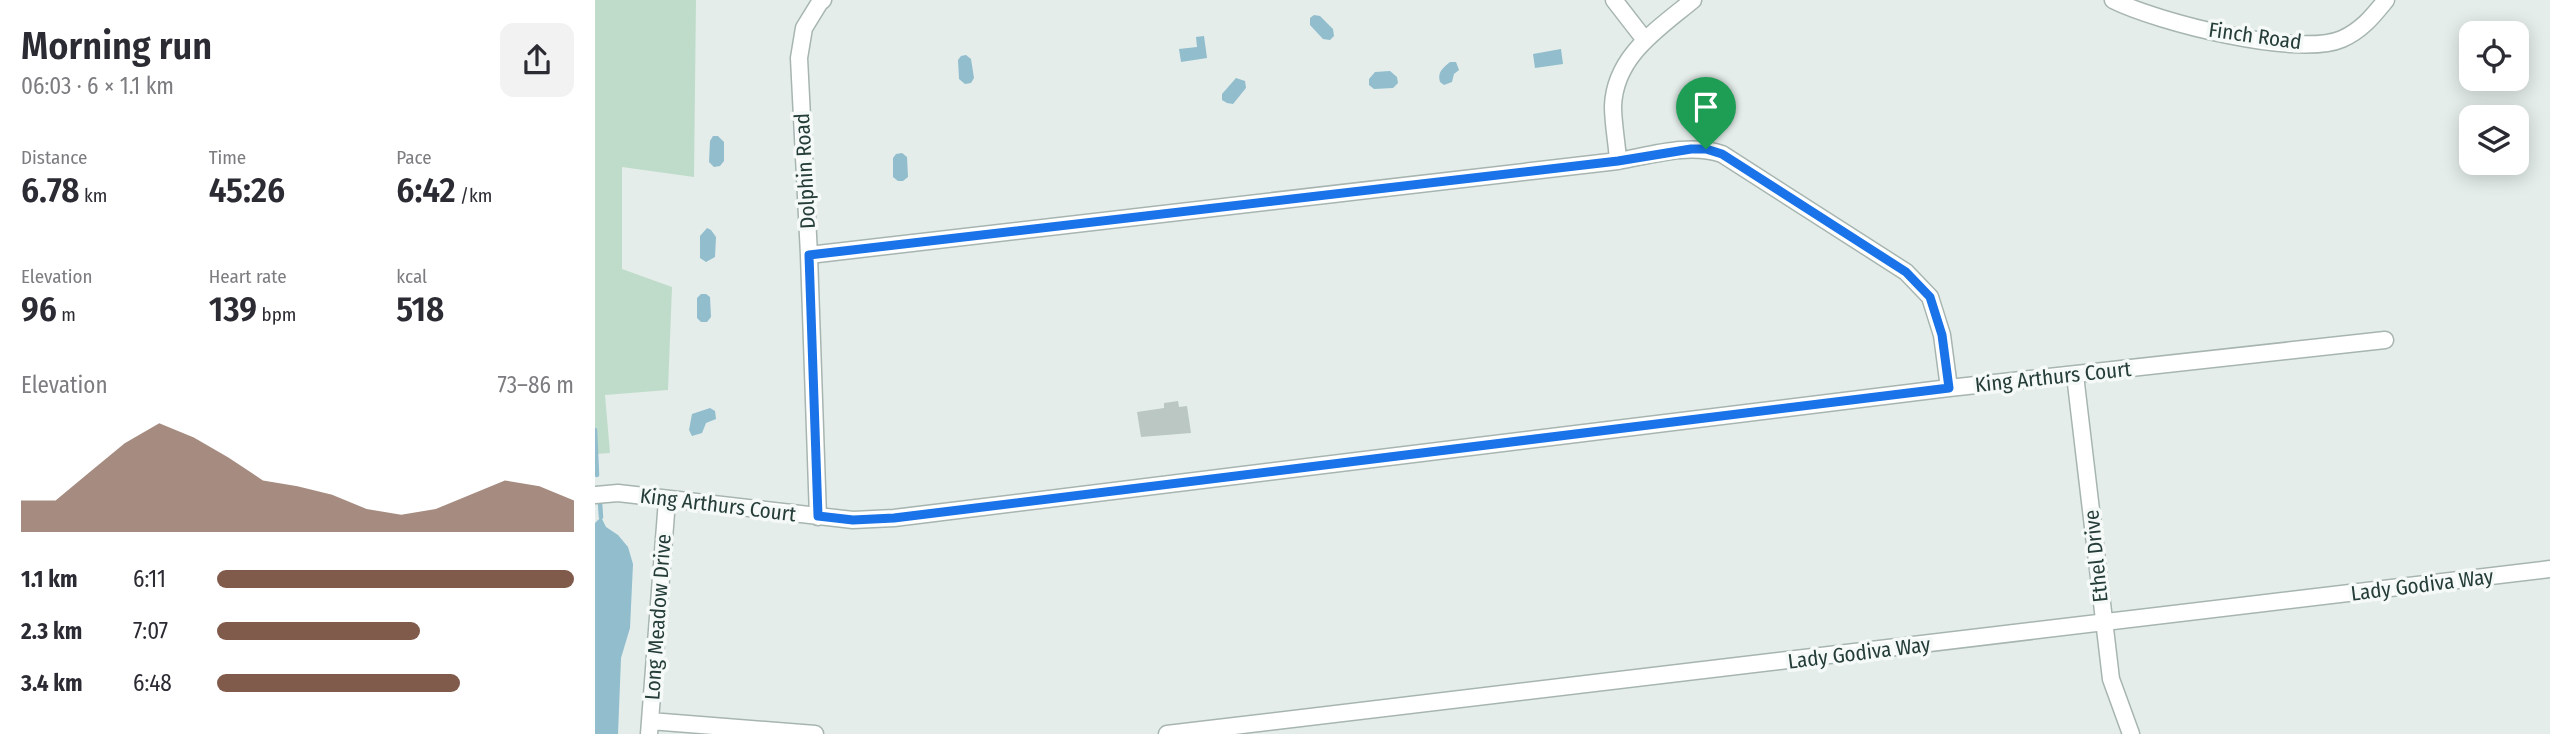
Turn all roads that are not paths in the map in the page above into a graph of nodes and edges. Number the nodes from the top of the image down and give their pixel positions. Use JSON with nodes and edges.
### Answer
{"nodes":[{"id":1,"x":823,"y":0,"type":"edge"},
{"id":2,"x":1613,"y":0,"type":"edge"},
{"id":3,"x":1693,"y":0,"type":"edge"},
{"id":4,"x":2113,"y":0,"type":"edge"},
{"id":5,"x":2386,"y":0,"type":"edge"},
{"id":6,"x":1646,"y":40,"type":"junction"},
{"id":7,"x":1618,"y":161,"type":"junction"},
{"id":8,"x":809,"y":255,"type":"junction"},
{"id":9,"x":2385,"y":340,"type":"dead end"},
{"id":10,"x":2075,"y":375,"type":"junction"},
{"id":11,"x":1949,"y":388,"type":"junction"},
{"id":12,"x":595,"y":495,"type":"edge"},
{"id":13,"x":667,"y":500,"type":"junction"},
{"id":14,"x":818,"y":516,"type":"junction"},
{"id":15,"x":2550,"y":569,"type":"edge"},
{"id":16,"x":2103,"y":624,"type":"junction"},
{"id":17,"x":650,"y":727,"type":"edge"},
{"id":18,"x":815,"y":734,"type":"edge"},
{"id":19,"x":1167,"y":734,"type":"edge"},
{"id":20,"x":2131,"y":734,"type":"edge"}],
"edges":[{"from":1,"to":8,"type":"street","name":"Dolphin Road"},
{"from":2,"to":6,"type":"street"},
{"from":3,"to":6,"type":"street"},
{"from":4,"to":5,"type":"street","name":"Finch Road"},
{"from":6,"to":7,"type":"street"},
{"from":7,"to":8,"type":"street"},
{"from":7,"to":11,"type":"street"},
{"from":8,"to":14,"type":"street","name":"Dolphin Road"},
{"from":9,"to":10,"type":"street","name":"King Arthurs Court"},
{"from":10,"to":11,"type":"street","name":"King Arthurs Court"},
{"from":10,"to":16,"type":"street","name":"Ethel Drive"},
{"from":11,"to":14,"type":"street","name":"King Arthurs Court"},
{"from":12,"to":13,"type":"street","name":"King Arthurs Court"},
{"from":13,"to":14,"type":"street","name":"King Arthurs Court"},
{"from":13,"to":17,"type":"street","name":"Long Meadow Drive"},
{"from":15,"to":16,"type":"street","name":"Lady Godiva Way"},
{"from":16,"to":19,"type":"street","name":"Lady Godiva Way"},
{"from":16,"to":20,"type":"street","name":"Ethel Drive"},
{"from":17,"to":18,"type":"street"}]}
